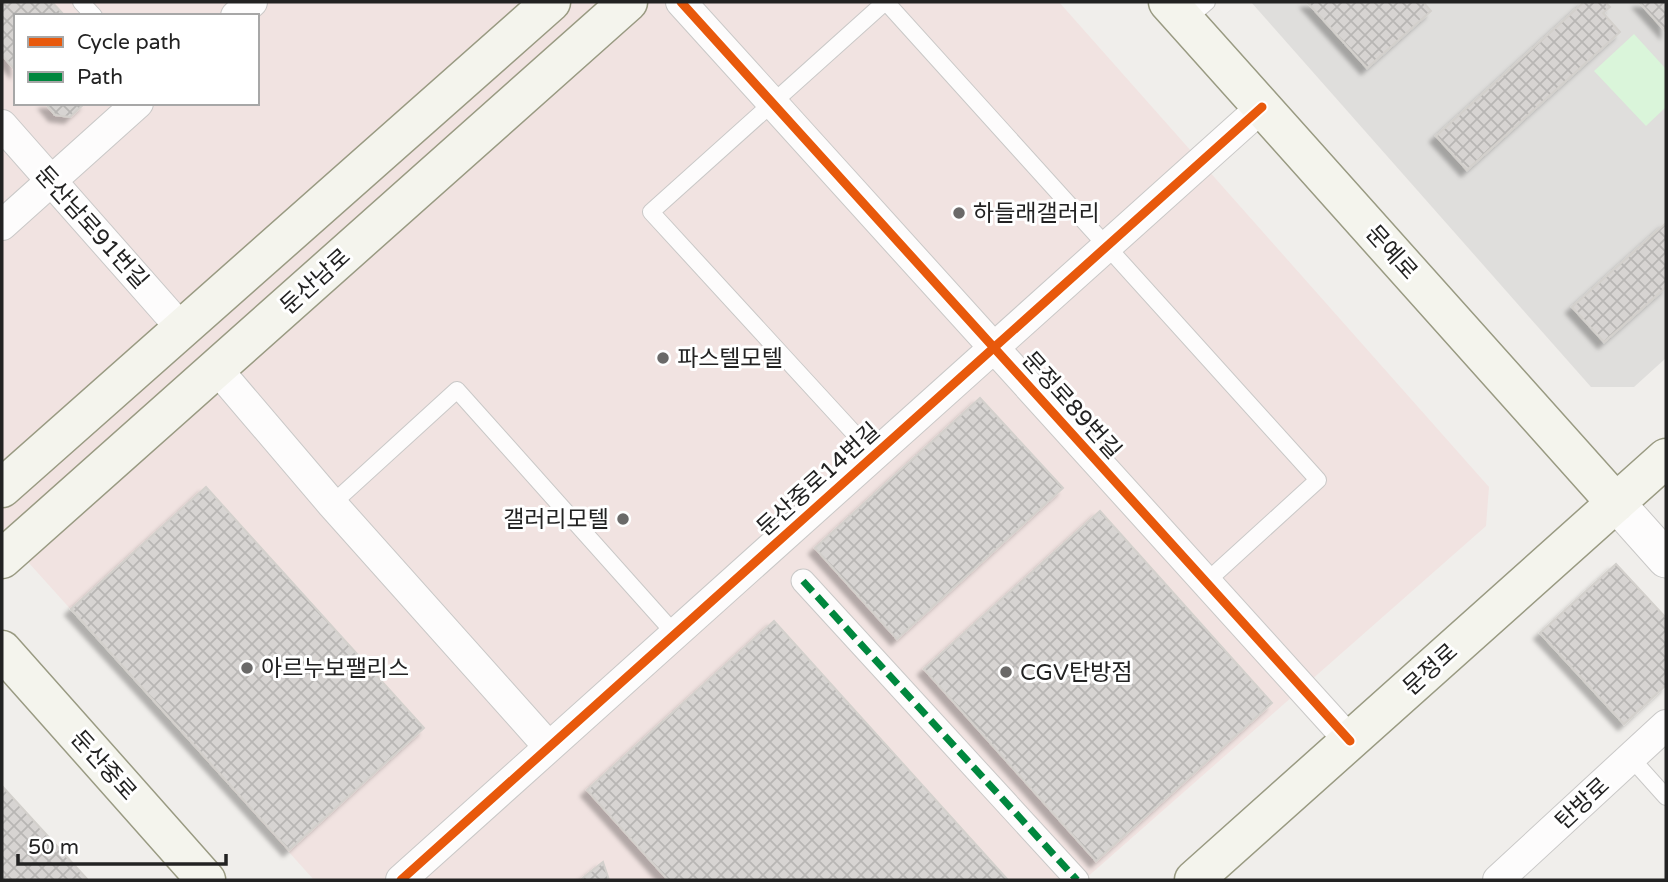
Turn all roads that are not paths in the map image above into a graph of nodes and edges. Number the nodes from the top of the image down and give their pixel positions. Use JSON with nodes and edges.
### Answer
{"nodes":[{"id":1,"x":252,"y":2,"type":"edge"},
{"id":2,"x":551,"y":2,"type":"edge"},
{"id":3,"x":628,"y":2,"type":"edge"},
{"id":4,"x":681,"y":2,"type":"edge"},
{"id":5,"x":885,"y":2,"type":"edge"},
{"id":6,"x":1187,"y":8,"type":"edge"},
{"id":7,"x":238,"y":14,"type":"edge"},
{"id":8,"x":771,"y":102,"type":"junction"},
{"id":9,"x":136,"y":105,"type":"edge"},
{"id":10,"x":1262,"y":107,"type":"junction"},
{"id":11,"x":2,"y":125,"type":"edge"},
{"id":12,"x":51,"y":181,"type":"junction"},
{"id":13,"x":2,"y":225,"type":"edge"},
{"id":14,"x":1106,"y":247,"type":"junction"},
{"id":15,"x":182,"y":329,"type":"junction"},
{"id":16,"x":994,"y":347,"type":"junction"},
{"id":17,"x":216,"y":369,"type":"junction"},
{"id":18,"x":874,"y":455,"type":"junction"},
{"id":19,"x":1666,"y":457,"type":"edge"},
{"id":20,"x":2,"y":488,"type":"edge"},
{"id":21,"x":1616,"y":503,"type":"junction"},
{"id":22,"x":332,"y":504,"type":"junction"},
{"id":23,"x":2,"y":559,"type":"edge"},
{"id":24,"x":1666,"y":559,"type":"edge"},
{"id":25,"x":803,"y":581,"type":"dead end"},
{"id":26,"x":1206,"y":582,"type":"junction"},
{"id":27,"x":675,"y":634,"type":"junction"},
{"id":28,"x":2,"y":650,"type":"edge"},
{"id":29,"x":1666,"y":725,"type":"edge"},
{"id":30,"x":1350,"y":741,"type":"junction"},
{"id":31,"x":549,"y":747,"type":"junction"},
{"id":32,"x":1631,"y":758,"type":"junction"},
{"id":33,"x":1666,"y":797,"type":"edge"},
{"id":34,"x":1514,"y":875,"type":"edge"},
{"id":35,"x":206,"y":880,"type":"edge"},
{"id":36,"x":401,"y":880,"type":"edge"},
{"id":37,"x":1077,"y":880,"type":"edge"},
{"id":38,"x":1194,"y":880,"type":"edge"}],
"edges":[{"from":1,"to":7,"type":"street"},
{"from":2,"to":15,"type":"main road"},
{"from":3,"to":17,"type":"main road","name":"둔산남로"},
{"from":4,"to":8,"type":"street","name":"문정로89번길"},
{"from":5,"to":8,"type":"lane"},
{"from":5,"to":14,"type":"lane"},
{"from":6,"to":10,"type":"main road","name":"문예로"},
{"from":8,"to":16,"type":"street","name":"문정로89번길"},
{"from":8,"to":18,"type":"lane"},
{"from":9,"to":12,"type":"street"},
{"from":10,"to":14,"type":"street","name":"둔산중로14번길"},
{"from":10,"to":21,"type":"main road","name":"문예로"},
{"from":11,"to":12,"type":"street","name":"둔산남로91번길"},
{"from":12,"to":13,"type":"street"},
{"from":12,"to":15,"type":"street","name":"둔산남로91번길"},
{"from":14,"to":16,"type":"street","name":"둔산중로14번길"},
{"from":14,"to":26,"type":"lane"},
{"from":15,"to":20,"type":"main road"},
{"from":16,"to":18,"type":"street","name":"둔산중로14번길"},
{"from":16,"to":26,"type":"street","name":"문정로89번길"},
{"from":17,"to":22,"type":"street"},
{"from":17,"to":23,"type":"main road","name":"둔산남로"},
{"from":18,"to":27,"type":"street","name":"둔산중로14번길"},
{"from":19,"to":21,"type":"main road","name":"문정로"},
{"from":21,"to":24,"type":"street"},
{"from":21,"to":30,"type":"main road","name":"문정로"},
{"from":22,"to":27,"type":"lane"},
{"from":22,"to":31,"type":"street"},
{"from":25,"to":37,"type":"street"},
{"from":26,"to":30,"type":"street","name":"문정로89번길"},
{"from":27,"to":31,"type":"street","name":"둔산중로14번길"},
{"from":28,"to":35,"type":"main road","name":"둔산중로"},
{"from":29,"to":32,"type":"street","name":"탄방로"},
{"from":30,"to":38,"type":"main road","name":"문정로"},
{"from":31,"to":36,"type":"street","name":"둔산중로14번길"},
{"from":32,"to":33,"type":"lane"},
{"from":32,"to":34,"type":"street","name":"탄방로"}]}
